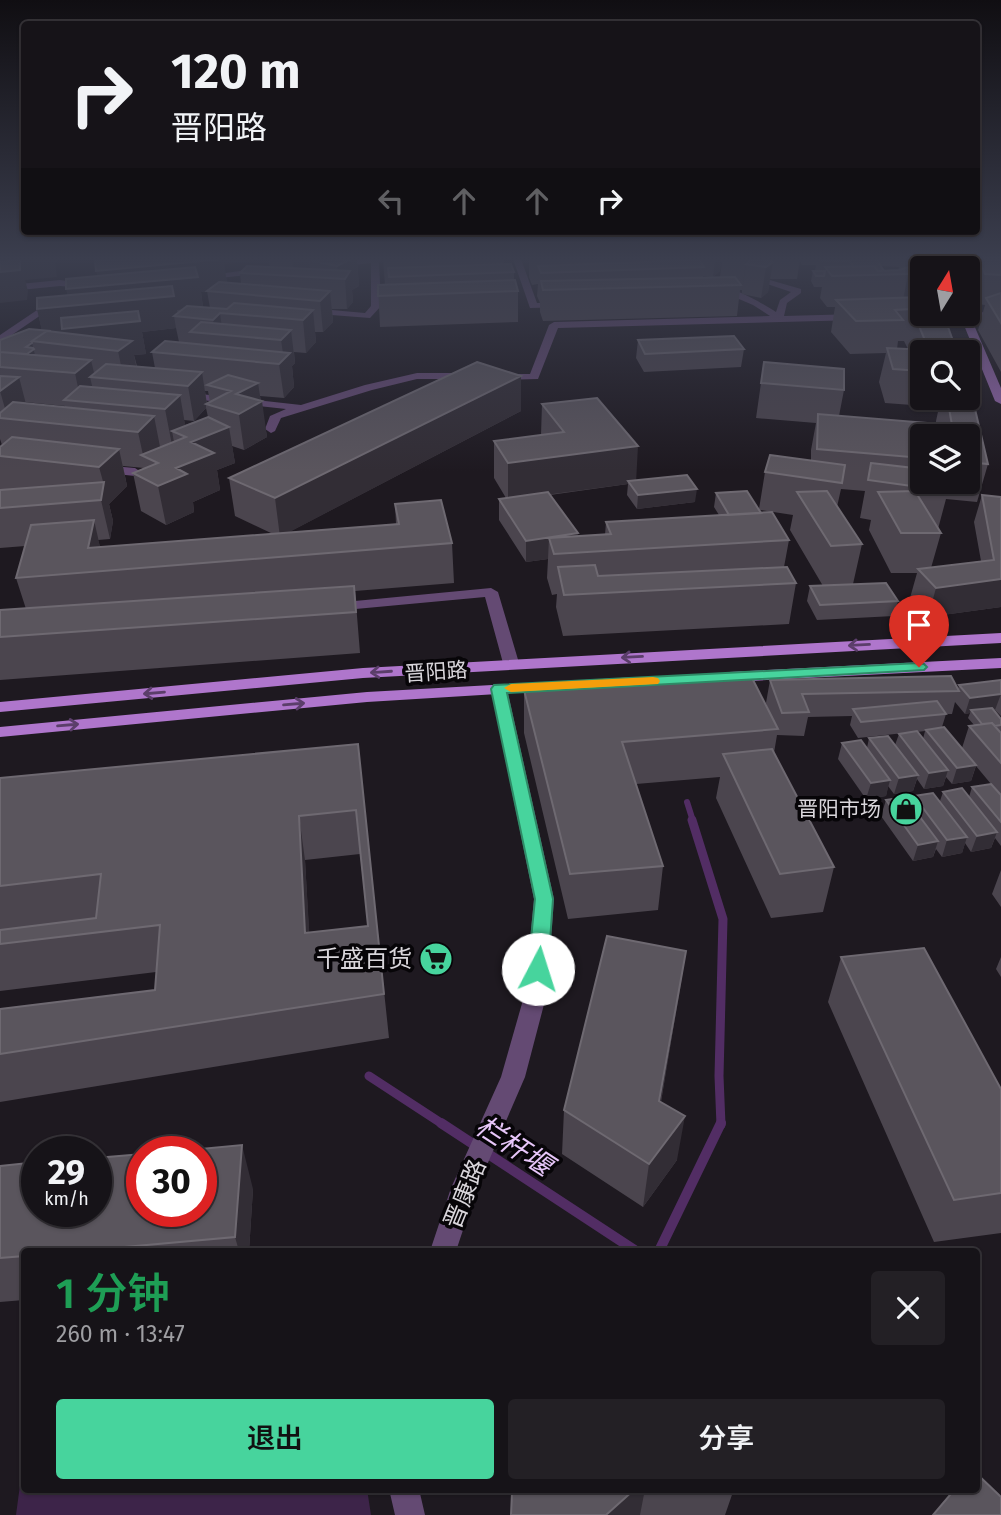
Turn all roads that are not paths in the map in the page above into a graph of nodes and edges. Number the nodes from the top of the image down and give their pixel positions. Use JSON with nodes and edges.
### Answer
{"nodes":[{"id":1,"x":15,"y":330,"type":"edge"},
{"id":2,"x":552,"y":330,"type":"edge"},
{"id":3,"x":971,"y":330,"type":"edge"},
{"id":4,"x":0,"y":340,"type":"edge"},
{"id":5,"x":164,"y":393,"type":"edge"},
{"id":6,"x":1001,"y":401,"type":"edge"},
{"id":7,"x":301,"y":407,"type":"junction"},
{"id":8,"x":271,"y":429,"type":"dead end"},
{"id":9,"x":81,"y":467,"type":"edge"},
{"id":10,"x":135,"y":472,"type":"edge"},
{"id":11,"x":325,"y":608,"type":"edge"},
{"id":12,"x":1001,"y":638,"type":"edge"},
{"id":13,"x":511,"y":663,"type":"junction"},
{"id":14,"x":1001,"y":663,"type":"edge"},
{"id":15,"x":715,"y":678,"type":"edge"},
{"id":16,"x":661,"y":681,"type":"edge"},
{"id":17,"x":499,"y":689,"type":"junction"},
{"id":18,"x":0,"y":707,"type":"edge"},
{"id":19,"x":0,"y":732,"type":"edge"},
{"id":20,"x":444,"y":1248,"type":"edge"},
{"id":21,"x":405,"y":1493,"type":"edge"},
{"id":22,"x":410,"y":1515,"type":"edge"}],
"edges":[{"from":1,"to":4,"type":"street"},
{"from":2,"to":7,"type":"street"},
{"from":3,"to":6,"type":"street"},
{"from":5,"to":7,"type":"street"},
{"from":7,"to":8,"type":"street"},
{"from":9,"to":10,"type":"street"},
{"from":11,"to":13,"type":"street"},
{"from":12,"to":13,"type":"main road","name":"晋阳路","one_way":true},
{"from":13,"to":18,"type":"main road","name":"晋阳路","one_way":true},
{"from":14,"to":15,"type":"main road"},
{"from":16,"to":17,"type":"main road","name":"晋阳路"},
{"from":19,"to":17,"type":"main road","name":"晋阳路","one_way":true},
{"from":17,"to":20,"type":"street","name":"晋康路"},
{"from":21,"to":22,"type":"street"}]}
